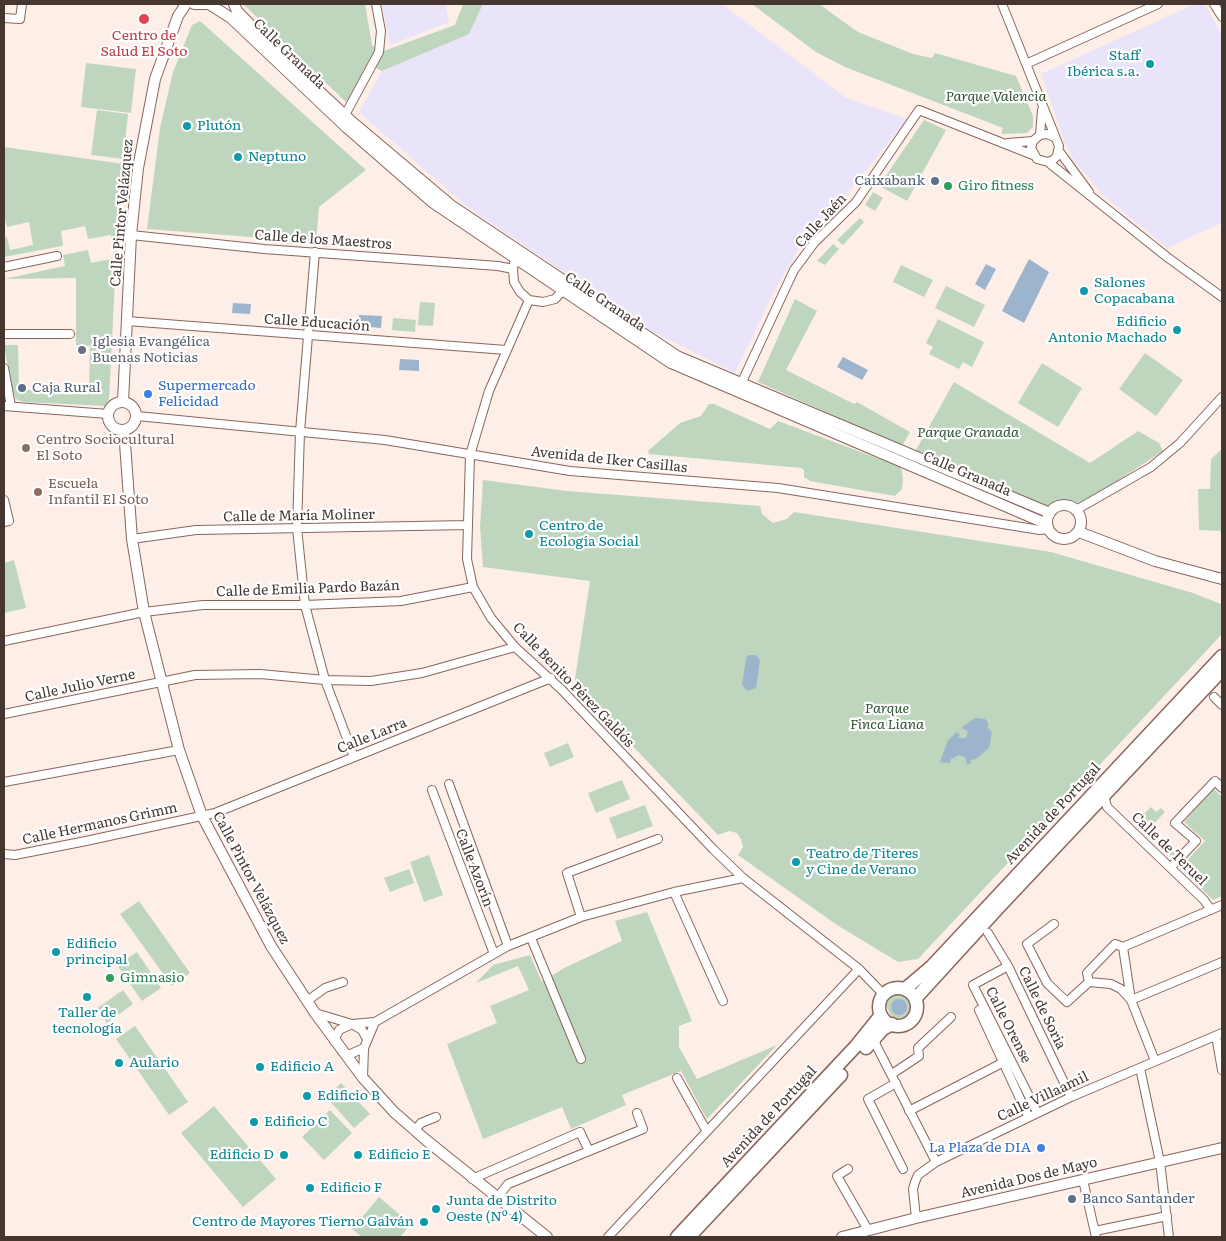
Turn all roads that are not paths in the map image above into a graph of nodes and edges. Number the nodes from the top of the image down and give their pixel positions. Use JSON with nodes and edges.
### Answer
{"nodes":[{"id":1,"x":22,"y":4,"type":"edge"},
{"id":2,"x":186,"y":4,"type":"edge"},
{"id":3,"x":194,"y":4,"type":"edge"},
{"id":4,"x":210,"y":4,"type":"edge"},
{"id":5,"x":234,"y":4,"type":"edge"},
{"id":6,"x":376,"y":4,"type":"edge"},
{"id":7,"x":1002,"y":4,"type":"edge"},
{"id":8,"x":1158,"y":4,"type":"edge"},
{"id":9,"x":1214,"y":4,"type":"edge"},
{"id":10,"x":1222,"y":17,"type":"edge"},
{"id":11,"x":4,"y":18,"type":"edge"},
{"id":12,"x":1026,"y":64,"type":"junction"},
{"id":13,"x":1042,"y":108,"type":"junction"},
{"id":14,"x":345,"y":115,"type":"junction"},
{"id":15,"x":1040,"y":135,"type":"junction"},
{"id":16,"x":1054,"y":137,"type":"junction"},
{"id":17,"x":1033,"y":141,"type":"junction"},
{"id":18,"x":1002,"y":143,"type":"junction"},
{"id":19,"x":1059,"y":151,"type":"junction"},
{"id":20,"x":1034,"y":156,"type":"junction"},
{"id":21,"x":1048,"y":162,"type":"junction"},
{"id":22,"x":1094,"y":200,"type":"junction"},
{"id":23,"x":131,"y":235,"type":"junction"},
{"id":24,"x":315,"y":252,"type":"junction"},
{"id":25,"x":57,"y":256,"type":"dead end"},
{"id":26,"x":514,"y":264,"type":"junction"},
{"id":27,"x":4,"y":267,"type":"edge"},
{"id":28,"x":565,"y":288,"type":"junction"},
{"id":29,"x":1222,"y":297,"type":"edge"},
{"id":30,"x":529,"y":300,"type":"junction"},
{"id":31,"x":127,"y":321,"type":"junction"},
{"id":32,"x":4,"y":334,"type":"edge"},
{"id":33,"x":70,"y":334,"type":"dead end"},
{"id":34,"x":309,"y":335,"type":"junction"},
{"id":35,"x":506,"y":350,"type":"junction"},
{"id":36,"x":4,"y":368,"type":"edge"},
{"id":37,"x":741,"y":384,"type":"junction"},
{"id":38,"x":1222,"y":397,"type":"edge"},
{"id":39,"x":123,"y":402,"type":"junction"},
{"id":40,"x":7,"y":406,"type":"edge"},
{"id":41,"x":108,"y":414,"type":"junction"},
{"id":42,"x":137,"y":416,"type":"junction"},
{"id":43,"x":124,"y":430,"type":"junction"},
{"id":44,"x":300,"y":432,"type":"junction"},
{"id":45,"x":470,"y":455,"type":"junction"},
{"id":46,"x":4,"y":500,"type":"edge"},
{"id":47,"x":1076,"y":510,"type":"junction"},
{"id":48,"x":1050,"y":513,"type":"junction"},
{"id":49,"x":4,"y":522,"type":"edge"},
{"id":50,"x":467,"y":525,"type":"junction"},
{"id":51,"x":1048,"y":526,"type":"junction"},
{"id":52,"x":297,"y":528,"type":"junction"},
{"id":53,"x":1079,"y":532,"type":"junction"},
{"id":54,"x":132,"y":539,"type":"junction"},
{"id":55,"x":1222,"y":580,"type":"edge"},
{"id":56,"x":473,"y":588,"type":"junction"},
{"id":57,"x":305,"y":605,"type":"junction"},
{"id":58,"x":144,"y":612,"type":"junction"},
{"id":59,"x":4,"y":640,"type":"edge"},
{"id":60,"x":515,"y":647,"type":"junction"},
{"id":61,"x":1222,"y":656,"type":"edge"},
{"id":62,"x":1222,"y":670,"type":"edge"},
{"id":63,"x":551,"y":678,"type":"junction"},
{"id":64,"x":325,"y":680,"type":"junction"},
{"id":65,"x":160,"y":682,"type":"junction"},
{"id":66,"x":1214,"y":697,"type":"dead end"},
{"id":67,"x":1222,"y":705,"type":"edge"},
{"id":68,"x":4,"y":714,"type":"edge"},
{"id":69,"x":179,"y":750,"type":"junction"},
{"id":70,"x":354,"y":757,"type":"junction"},
{"id":71,"x":4,"y":782,"type":"edge"},
{"id":72,"x":449,"y":784,"type":"dead end"},
{"id":73,"x":1222,"y":788,"type":"edge"},
{"id":74,"x":432,"y":790,"type":"dead end"},
{"id":75,"x":1106,"y":801,"type":"junction"},
{"id":76,"x":202,"y":816,"type":"junction"},
{"id":77,"x":658,"y":840,"type":"dead end"},
{"id":78,"x":4,"y":854,"type":"edge"},
{"id":79,"x":1170,"y":868,"type":"junction"},
{"id":80,"x":743,"y":878,"type":"junction"},
{"id":81,"x":674,"y":892,"type":"junction"},
{"id":82,"x":1222,"y":905,"type":"edge"},
{"id":83,"x":1211,"y":910,"type":"junction"},
{"id":84,"x":581,"y":917,"type":"junction"},
{"id":85,"x":1054,"y":924,"type":"dead end"},
{"id":86,"x":983,"y":929,"type":"junction"},
{"id":87,"x":531,"y":938,"type":"junction"},
{"id":88,"x":508,"y":946,"type":"junction"},
{"id":89,"x":1123,"y":947,"type":"junction"},
{"id":90,"x":494,"y":954,"type":"junction"},
{"id":91,"x":1222,"y":962,"type":"edge"},
{"id":92,"x":1008,"y":966,"type":"junction"},
{"id":93,"x":859,"y":968,"type":"junction"},
{"id":94,"x":343,"y":982,"type":"dead end"},
{"id":95,"x":1089,"y":982,"type":"junction"},
{"id":96,"x":905,"y":989,"type":"junction"},
{"id":97,"x":884,"y":995,"type":"junction"},
{"id":98,"x":915,"y":999,"type":"junction"},
{"id":99,"x":1131,"y":1000,"type":"junction"},
{"id":100,"x":307,"y":1001,"type":"junction"},
{"id":101,"x":723,"y":1001,"type":"dead end"},
{"id":102,"x":979,"y":1010,"type":"dead end"},
{"id":103,"x":315,"y":1014,"type":"junction"},
{"id":104,"x":881,"y":1015,"type":"junction"},
{"id":105,"x":951,"y":1017,"type":"dead end"},
{"id":106,"x":375,"y":1022,"type":"junction"},
{"id":107,"x":352,"y":1024,"type":"junction"},
{"id":108,"x":892,"y":1024,"type":"junction"},
{"id":109,"x":1219,"y":1035,"type":"edge"},
{"id":110,"x":875,"y":1038,"type":"junction"},
{"id":111,"x":367,"y":1039,"type":"junction"},
{"id":112,"x":334,"y":1041,"type":"junction"},
{"id":113,"x":364,"y":1048,"type":"junction"},
{"id":114,"x":346,"y":1056,"type":"junction"},
{"id":115,"x":581,"y":1059,"type":"dead end"},
{"id":116,"x":1155,"y":1061,"type":"junction"},
{"id":117,"x":1002,"y":1063,"type":"junction"},
{"id":118,"x":1140,"y":1068,"type":"junction"},
{"id":119,"x":1222,"y":1070,"type":"edge"},
{"id":120,"x":892,"y":1074,"type":"junction"},
{"id":121,"x":363,"y":1078,"type":"junction"},
{"id":122,"x":677,"y":1078,"type":"dead end"},
{"id":123,"x":896,"y":1083,"type":"junction"},
{"id":124,"x":1071,"y":1097,"type":"junction"},
{"id":125,"x":909,"y":1111,"type":"junction"},
{"id":126,"x":1037,"y":1112,"type":"junction"},
{"id":127,"x":637,"y":1113,"type":"dead end"},
{"id":128,"x":1028,"y":1116,"type":"junction"},
{"id":129,"x":436,"y":1117,"type":"dead end"},
{"id":130,"x":415,"y":1130,"type":"junction"},
{"id":131,"x":706,"y":1130,"type":"junction"},
{"id":132,"x":1222,"y":1148,"type":"edge"},
{"id":133,"x":589,"y":1151,"type":"junction"},
{"id":134,"x":936,"y":1162,"type":"junction"},
{"id":135,"x":1160,"y":1162,"type":"junction"},
{"id":136,"x":848,"y":1169,"type":"dead end"},
{"id":137,"x":902,"y":1169,"type":"dead end"},
{"id":138,"x":472,"y":1179,"type":"junction"},
{"id":139,"x":1083,"y":1180,"type":"junction"},
{"id":140,"x":497,"y":1198,"type":"junction"},
{"id":141,"x":1166,"y":1216,"type":"junction"},
{"id":142,"x":916,"y":1218,"type":"junction"},
{"id":143,"x":868,"y":1230,"type":"junction"},
{"id":144,"x":1095,"y":1234,"type":"edge"},
{"id":145,"x":547,"y":1237,"type":"edge"},
{"id":146,"x":608,"y":1237,"type":"edge"},
{"id":147,"x":677,"y":1237,"type":"edge"},
{"id":148,"x":689,"y":1237,"type":"edge"},
{"id":149,"x":842,"y":1237,"type":"edge"},
{"id":150,"x":1169,"y":1237,"type":"edge"}],
"edges":[{"from":1,"to":11,"type":"street"},
{"from":2,"to":23,"type":"street","name":"Calle Pintor Velázquez"},
{"from":3,"to":4,"type":"street"},
{"from":4,"to":26,"type":"street","name":"Calle Granada"},
{"from":5,"to":14,"type":"street","name":"Calle Granada"},
{"from":6,"to":14,"type":"street"},
{"from":7,"to":12,"type":"street"},
{"from":8,"to":12,"type":"street"},
{"from":9,"to":10,"type":"street"},
{"from":12,"to":13,"type":"street"},
{"from":13,"to":15,"type":"street"},
{"from":13,"to":16,"type":"street"},
{"from":14,"to":28,"type":"street","name":"Calle Granada"},
{"from":15,"to":16,"type":"street"},
{"from":15,"to":17,"type":"street"},
{"from":16,"to":19,"type":"street"},
{"from":17,"to":18,"type":"street"},
{"from":17,"to":20,"type":"street"},
{"from":18,"to":20,"type":"street"},
{"from":18,"to":37,"type":"street","name":"Calle Jaén"},
{"from":19,"to":21,"type":"street"},
{"from":19,"to":22,"type":"street"},
{"from":20,"to":21,"type":"street"},
{"from":21,"to":22,"type":"street"},
{"from":22,"to":29,"type":"street"},
{"from":23,"to":24,"type":"street","name":"Calle de los Maestros"},
{"from":23,"to":31,"type":"street","name":"Calle Pintor Velázquez"},
{"from":24,"to":26,"type":"street","name":"Calle de los Maestros"},
{"from":24,"to":34,"type":"street"},
{"from":25,"to":27,"type":"street"},
{"from":26,"to":28,"type":"street","name":"Calle Granada"},
{"from":26,"to":30,"type":"street"},
{"from":28,"to":30,"type":"street"},
{"from":28,"to":37,"type":"street","name":"Calle Granada"},
{"from":28,"to":51,"type":"street","name":"Calle Granada"},
{"from":30,"to":35,"type":"street","name":"Calle Benito Pérez Galdós"},
{"from":31,"to":34,"type":"street","name":"Calle Educación"},
{"from":31,"to":39,"type":"street","name":"Calle Pintor Velázquez"},
{"from":32,"to":33,"type":"street"},
{"from":34,"to":35,"type":"street","name":"Calle Educación"},
{"from":34,"to":44,"type":"street"},
{"from":35,"to":45,"type":"street","name":"Calle Benito Pérez Galdós"},
{"from":36,"to":40,"type":"street"},
{"from":37,"to":48,"type":"street","name":"Calle Granada"},
{"from":38,"to":47,"type":"street"},
{"from":39,"to":41,"type":"street"},
{"from":39,"to":42,"type":"street"},
{"from":40,"to":41,"type":"street"},
{"from":41,"to":43,"type":"street"},
{"from":42,"to":43,"type":"street"},
{"from":42,"to":44,"type":"street","name":"Avenida de Iker Casillas"},
{"from":43,"to":54,"type":"street","name":"Calle Pintor Velázquez"},
{"from":44,"to":45,"type":"street","name":"Avenida de Iker Casillas"},
{"from":44,"to":52,"type":"street"},
{"from":45,"to":50,"type":"street","name":"Calle Benito Pérez Galdós"},
{"from":45,"to":51,"type":"street","name":"Avenida de Iker Casillas"},
{"from":46,"to":49,"type":"street"},
{"from":47,"to":48,"type":"street"},
{"from":47,"to":53,"type":"street"},
{"from":48,"to":51,"type":"street"},
{"from":50,"to":52,"type":"street","name":"Calle de María Moliner"},
{"from":50,"to":56,"type":"street","name":"Calle Benito Pérez Galdós"},
{"from":51,"to":53,"type":"street"},
{"from":52,"to":54,"type":"street","name":"Calle de María Moliner"},
{"from":52,"to":57,"type":"street"},
{"from":53,"to":55,"type":"street"},
{"from":54,"to":58,"type":"street","name":"Calle Pintor Velázquez"},
{"from":56,"to":57,"type":"street","name":"Calle de Emilia Pardo Bazán"},
{"from":56,"to":60,"type":"street","name":"Calle Benito Pérez Galdós"},
{"from":57,"to":58,"type":"street","name":"Calle de Emilia Pardo Bazán"},
{"from":57,"to":64,"type":"street"},
{"from":58,"to":59,"type":"street","name":"Calle de Emilia Pardo Bazán"},
{"from":58,"to":65,"type":"street","name":"Calle Pintor Velázquez"},
{"from":60,"to":63,"type":"street","name":"Calle Benito Pérez Galdós"},
{"from":60,"to":64,"type":"street","name":"Calle Julio Verne"},
{"from":61,"to":96,"type":"main road","name":"Avenida de Portugal"},
{"from":62,"to":75,"type":"main road","name":"Avenida de Portugal"},
{"from":63,"to":70,"type":"street","name":"Calle Larra"},
{"from":63,"to":80,"type":"street","name":"Calle Benito Pérez Galdós"},
{"from":64,"to":65,"type":"street","name":"Calle Julio Verne"},
{"from":64,"to":70,"type":"street"},
{"from":65,"to":68,"type":"street","name":"Calle Julio Verne"},
{"from":65,"to":69,"type":"street","name":"Calle Pintor Velázquez"},
{"from":66,"to":67,"type":"street"},
{"from":69,"to":71,"type":"street"},
{"from":69,"to":76,"type":"street","name":"Calle Pintor Velázquez"},
{"from":70,"to":76,"type":"street","name":"Calle Larra"},
{"from":72,"to":88,"type":"street","name":"Calle Azorín"},
{"from":73,"to":79,"type":"street"},
{"from":74,"to":90,"type":"street","name":"Calle Azorín"},
{"from":75,"to":79,"type":"street","name":"Calle de Teruel"},
{"from":75,"to":86,"type":"main road","name":"Avenida de Portugal"},
{"from":76,"to":78,"type":"street","name":"Calle Hermanos Grimm"},
{"from":76,"to":100,"type":"street","name":"Calle Pintor Velázquez"},
{"from":77,"to":84,"type":"street"},
{"from":79,"to":83,"type":"street","name":"Calle de Teruel"},
{"from":80,"to":81,"type":"street"},
{"from":80,"to":93,"type":"street","name":"Calle Benito Pérez Galdós"},
{"from":81,"to":84,"type":"street"},
{"from":81,"to":101,"type":"street"},
{"from":82,"to":83,"type":"street"},
{"from":83,"to":89,"type":"street"},
{"from":84,"to":87,"type":"street"},
{"from":85,"to":95,"type":"street"},
{"from":86,"to":92,"type":"street","name":"Calle de Soria"},
{"from":86,"to":98,"type":"main road","name":"Avenida de Portugal"},
{"from":87,"to":88,"type":"street"},
{"from":87,"to":115,"type":"street"},
{"from":88,"to":90,"type":"street"},
{"from":89,"to":95,"type":"street"},
{"from":89,"to":99,"type":"street"},
{"from":90,"to":106,"type":"street"},
{"from":91,"to":99,"type":"street"},
{"from":92,"to":124,"type":"street","name":"Calle de Soria"},
{"from":92,"to":126,"type":"street","name":"Calle Orense"},
{"from":93,"to":97,"type":"street","name":"Calle Benito Pérez Galdós"},
{"from":93,"to":131,"type":"street"},
{"from":94,"to":100,"type":"street"},
{"from":95,"to":99,"type":"street"},
{"from":96,"to":97,"type":"main road"},
{"from":96,"to":98,"type":"main road"},
{"from":97,"to":104,"type":"main road"},
{"from":98,"to":108,"type":"main road"},
{"from":99,"to":116,"type":"street"},
{"from":100,"to":103,"type":"street","name":"Calle Pintor Velázquez"},
{"from":102,"to":117,"type":"street"},
{"from":103,"to":107,"type":"street"},
{"from":103,"to":112,"type":"street","name":"Calle Pintor Velázquez"},
{"from":104,"to":108,"type":"main road"},
{"from":104,"to":147,"type":"main road","name":"Avenida de Portugal"},
{"from":105,"to":120,"type":"street"},
{"from":106,"to":107,"type":"street"},
{"from":106,"to":111,"type":"street"},
{"from":107,"to":111,"type":"street"},
{"from":107,"to":112,"type":"street"},
{"from":108,"to":110,"type":"main road","name":"Avenida de Portugal"},
{"from":109,"to":116,"type":"street","name":"Calle Villaamil"},
{"from":109,"to":119,"type":"street"},
{"from":110,"to":120,"type":"street"},
{"from":110,"to":148,"type":"main road","name":"Avenida de Portugal"},
{"from":111,"to":113,"type":"street"},
{"from":112,"to":114,"type":"street","name":"Calle Pintor Velázquez"},
{"from":113,"to":114,"type":"street"},
{"from":113,"to":121,"type":"street"},
{"from":114,"to":121,"type":"street","name":"Calle Pintor Velázquez"},
{"from":116,"to":118,"type":"street","name":"Calle Villaamil"},
{"from":117,"to":125,"type":"street"},
{"from":117,"to":128,"type":"street"},
{"from":118,"to":124,"type":"street","name":"Calle Villaamil"},
{"from":118,"to":135,"type":"street"},
{"from":120,"to":123,"type":"street"},
{"from":121,"to":130,"type":"street","name":"Calle Pintor Velázquez"},
{"from":122,"to":131,"type":"street"},
{"from":123,"to":125,"type":"street"},
{"from":123,"to":137,"type":"street"},
{"from":124,"to":126,"type":"street","name":"Calle Villaamil"},
{"from":125,"to":134,"type":"street"},
{"from":126,"to":128,"type":"street","name":"Calle Villaamil"},
{"from":127,"to":133,"type":"street"},
{"from":128,"to":134,"type":"street","name":"Calle Villaamil"},
{"from":129,"to":130,"type":"street"},
{"from":130,"to":138,"type":"street","name":"Calle Pintor Velázquez"},
{"from":131,"to":146,"type":"street"},
{"from":132,"to":135,"type":"street","name":"Avenida Dos de Mayo"},
{"from":133,"to":138,"type":"street"},
{"from":133,"to":140,"type":"street"},
{"from":134,"to":142,"type":"street","name":"Calle Villaamil"},
{"from":135,"to":139,"type":"street","name":"Avenida Dos de Mayo"},
{"from":135,"to":141,"type":"street"},
{"from":136,"to":143,"type":"street"},
{"from":138,"to":140,"type":"street","name":"Calle Pintor Velázquez"},
{"from":139,"to":142,"type":"street","name":"Avenida Dos de Mayo"},
{"from":139,"to":144,"type":"street"},
{"from":140,"to":145,"type":"street","name":"Calle Pintor Velázquez"},
{"from":141,"to":144,"type":"street"},
{"from":141,"to":150,"type":"street"},
{"from":142,"to":143,"type":"street","name":"Avenida Dos de Mayo"},
{"from":143,"to":149,"type":"street","name":"Avenida Dos de Mayo"}]}
